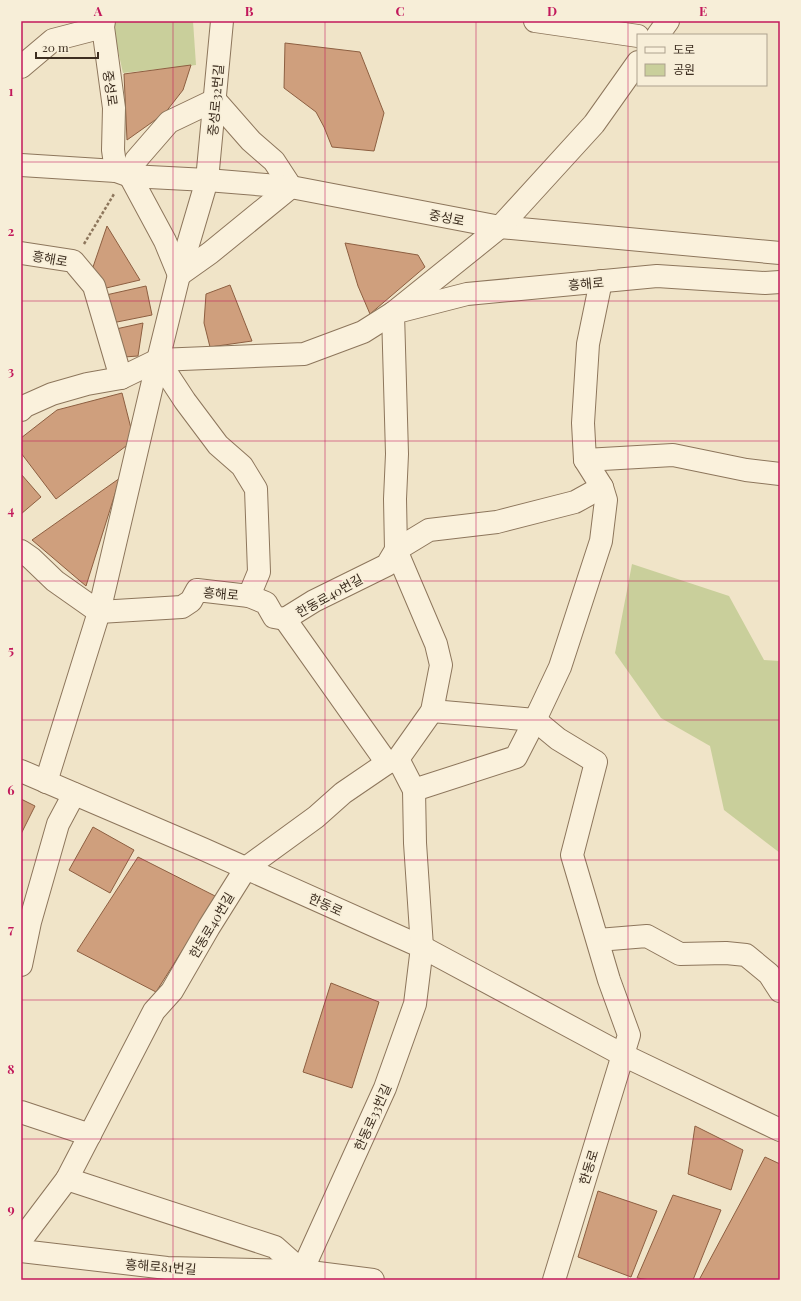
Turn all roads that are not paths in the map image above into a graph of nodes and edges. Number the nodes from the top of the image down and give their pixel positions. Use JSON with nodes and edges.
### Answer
{"nodes":[{"id":1,"x":222,"y":21,"type":"edge"},
{"id":2,"x":535,"y":21,"type":"edge"},
{"id":3,"x":668,"y":21,"type":"edge"},
{"id":4,"x":104,"y":24,"type":"edge"},
{"id":5,"x":588,"y":25,"type":"edge"},
{"id":6,"x":659,"y":34,"type":"edge"},
{"id":7,"x":637,"y":36,"type":"edge"},
{"id":8,"x":637,"y":63,"type":"edge"},
{"id":9,"x":21,"y":67,"type":"edge"},
{"id":10,"x":215,"y":100,"type":"junction"},
{"id":11,"x":21,"y":165,"type":"edge"},
{"id":12,"x":123,"y":174,"type":"junction"},
{"id":13,"x":207,"y":180,"type":"junction"},
{"id":14,"x":290,"y":186,"type":"junction"},
{"id":15,"x":500,"y":227,"type":"junction"},
{"id":16,"x":21,"y":253,"type":"edge"},
{"id":17,"x":780,"y":253,"type":"edge"},
{"id":18,"x":179,"y":275,"type":"junction"},
{"id":19,"x":601,"y":281,"type":"junction"},
{"id":20,"x":780,"y":282,"type":"edge"},
{"id":21,"x":393,"y":312,"type":"junction"},
{"id":22,"x":158,"y":360,"type":"junction"},
{"id":23,"x":121,"y":378,"type":"junction"},
{"id":24,"x":21,"y":410,"type":"edge"},
{"id":25,"x":585,"y":460,"type":"junction"},
{"id":26,"x":780,"y":474,"type":"edge"},
{"id":27,"x":602,"y":487,"type":"junction"},
{"id":28,"x":396,"y":550,"type":"junction"},
{"id":29,"x":21,"y":551,"type":"edge"},
{"id":30,"x":248,"y":596,"type":"junction"},
{"id":31,"x":99,"y":612,"type":"junction"},
{"id":32,"x":285,"y":620,"type":"junction"},
{"id":33,"x":432,"y":712,"type":"junction"},
{"id":34,"x":535,"y":720,"type":"junction"},
{"id":35,"x":393,"y":761,"type":"junction"},
{"id":36,"x":21,"y":771,"type":"edge"},
{"id":37,"x":46,"y":782,"type":"junction"},
{"id":38,"x":414,"y":790,"type":"junction"},
{"id":39,"x":74,"y":794,"type":"junction"},
{"id":40,"x":246,"y":868,"type":"junction"},
{"id":41,"x":598,"y":940,"type":"junction"},
{"id":42,"x":422,"y":948,"type":"junction"},
{"id":43,"x":21,"y":965,"type":"edge"},
{"id":44,"x":780,"y":991,"type":"edge"},
{"id":45,"x":623,"y":1054,"type":"junction"},
{"id":46,"x":21,"y":1112,"type":"edge"},
{"id":47,"x":778,"y":1125,"type":"edge"},
{"id":48,"x":90,"y":1135,"type":"junction"},
{"id":49,"x":67,"y":1179,"type":"junction"},
{"id":50,"x":21,"y":1240,"type":"edge"},
{"id":51,"x":21,"y":1251,"type":"edge"},
{"id":52,"x":301,"y":1276,"type":"edge"},
{"id":53,"x":372,"y":1280,"type":"edge"},
{"id":54,"x":554,"y":1280,"type":"edge"}],
"edges":[{"from":1,"to":10,"type":"street","name":"중성로32번길"},
{"from":2,"to":5,"type":"street"},
{"from":3,"to":6,"type":"street"},
{"from":4,"to":9,"type":"street","name":"중성로"},
{"from":4,"to":12,"type":"street","name":"중성로"},
{"from":5,"to":7,"type":"street"},
{"from":8,"to":15,"type":"street","name":"흥해로"},
{"from":10,"to":12,"type":"street"},
{"from":10,"to":13,"type":"street","name":"중성로32번길"},
{"from":10,"to":14,"type":"street"},
{"from":11,"to":12,"type":"street","name":"중성로"},
{"from":12,"to":13,"type":"street","name":"중성로"},
{"from":12,"to":18,"type":"street"},
{"from":13,"to":14,"type":"street","name":"중성로"},
{"from":13,"to":18,"type":"street","name":"중성로32번길"},
{"from":14,"to":15,"type":"street","name":"중성로"},
{"from":14,"to":18,"type":"street"},
{"from":15,"to":17,"type":"street","name":"중성로"},
{"from":15,"to":21,"type":"street","name":"흥해로"},
{"from":16,"to":23,"type":"street","name":"흥해로"},
{"from":18,"to":22,"type":"street","name":"중성로32번길"},
{"from":19,"to":20,"type":"street","name":"흥해로"},
{"from":19,"to":21,"type":"street","name":"흥해로"},
{"from":19,"to":25,"type":"street"},
{"from":21,"to":22,"type":"street","name":"흥해로"},
{"from":21,"to":28,"type":"street","name":"한동로40번길"},
{"from":22,"to":23,"type":"street","name":"흥해로"},
{"from":22,"to":30,"type":"street","name":"흥해로"},
{"from":22,"to":31,"type":"street","name":"중성로32번길"},
{"from":23,"to":24,"type":"street","name":"흥해로"},
{"from":25,"to":26,"type":"street"},
{"from":25,"to":27,"type":"street"},
{"from":27,"to":28,"type":"street"},
{"from":27,"to":34,"type":"street"},
{"from":28,"to":32,"type":"street","name":"한동로40번길"},
{"from":28,"to":33,"type":"street","name":"한동로40번길"},
{"from":29,"to":31,"type":"street"},
{"from":30,"to":31,"type":"street","name":"흥해로"},
{"from":30,"to":32,"type":"street"},
{"from":31,"to":37,"type":"street","name":"중성로32번길"},
{"from":32,"to":35,"type":"street","name":"한동로40번길"},
{"from":33,"to":34,"type":"street"},
{"from":33,"to":35,"type":"street","name":"한동로40번길"},
{"from":34,"to":38,"type":"street"},
{"from":34,"to":41,"type":"street","name":"한동로"},
{"from":35,"to":38,"type":"street","name":"한동로40번길"},
{"from":35,"to":40,"type":"street","name":"한동로40번길"},
{"from":36,"to":37,"type":"street","name":"한동로"},
{"from":37,"to":39,"type":"street","name":"한동로"},
{"from":38,"to":42,"type":"street","name":"한동로33번길"},
{"from":39,"to":40,"type":"street","name":"한동로"},
{"from":39,"to":43,"type":"street"},
{"from":40,"to":42,"type":"street","name":"한동로"},
{"from":40,"to":48,"type":"street","name":"한동로40번길"},
{"from":41,"to":44,"type":"street"},
{"from":41,"to":45,"type":"street","name":"한동로"},
{"from":42,"to":45,"type":"street","name":"한동로"},
{"from":42,"to":52,"type":"street","name":"한동로33번길"},
{"from":45,"to":47,"type":"street","name":"한동로"},
{"from":45,"to":54,"type":"street","name":"한동로"},
{"from":46,"to":48,"type":"street"},
{"from":48,"to":49,"type":"street"},
{"from":49,"to":50,"type":"street"},
{"from":49,"to":52,"type":"street"},
{"from":51,"to":52,"type":"street","name":"흥해로81번길"},
{"from":52,"to":53,"type":"street","name":"흥해로81번길"}]}
